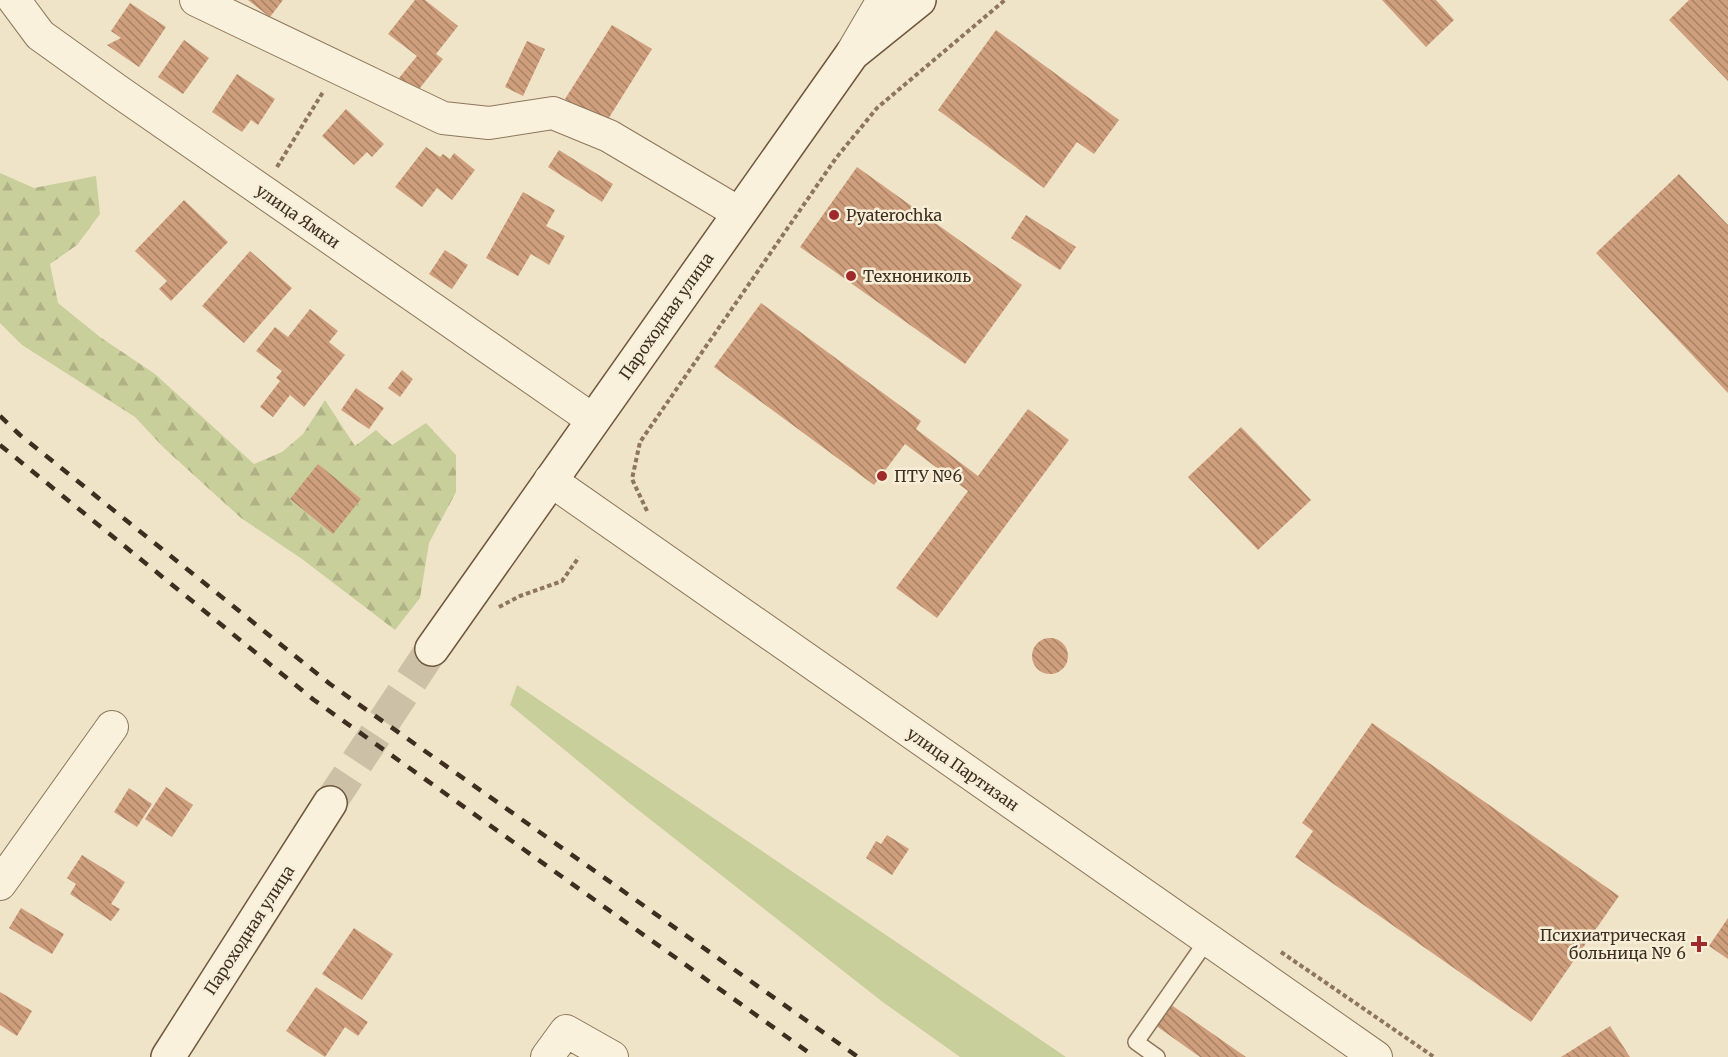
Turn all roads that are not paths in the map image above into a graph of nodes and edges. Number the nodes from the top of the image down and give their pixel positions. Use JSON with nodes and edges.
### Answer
{"nodes":[{"id":1,"x":14,"y":0,"type":"edge"},
{"id":2,"x":196,"y":0,"type":"edge"},
{"id":3,"x":883,"y":0,"type":"edge"},
{"id":4,"x":919,"y":0,"type":"edge"},
{"id":5,"x":852,"y":54,"type":"junction"},
{"id":6,"x":739,"y":213,"type":"junction"},
{"id":7,"x":593,"y":420,"type":"junction"},
{"id":8,"x":550,"y":480,"type":"junction"},
{"id":9,"x":432,"y":649,"type":"tunnel mouth"},
{"id":10,"x":112,"y":728,"type":"dead end"},
{"id":11,"x":330,"y":803,"type":"tunnel mouth"},
{"id":12,"x":0,"y":884,"type":"edge"},
{"id":13,"x":1208,"y":939,"type":"junction"},
{"id":14,"x":168,"y":1057,"type":"edge"},
{"id":15,"x":547,"y":1057,"type":"edge"},
{"id":16,"x":612,"y":1057,"type":"edge"},
{"id":17,"x":1157,"y":1057,"type":"edge"},
{"id":18,"x":1376,"y":1057,"type":"edge"}],
"edges":[{"from":1,"to":7,"type":"street","name":"улица Ямки"},
{"from":2,"to":6,"type":"street"},
{"from":3,"to":5,"type":"street"},
{"from":4,"to":5,"type":"main road","name":"Пароходная улица"},
{"from":5,"to":6,"type":"main road","name":"Пароходная улица"},
{"from":6,"to":7,"type":"main road","name":"Пароходная улица"},
{"from":7,"to":8,"type":"main road","name":"Пароходная улица"},
{"from":8,"to":9,"type":"main road","name":"Пароходная улица"},
{"from":8,"to":13,"type":"street","name":"улица Партизан"},
{"from":10,"to":12,"type":"street"},
{"from":11,"to":14,"type":"main road","name":"Пароходная улица"},
{"from":13,"to":17,"type":"lane"},
{"from":13,"to":18,"type":"street","name":"улица Партизан"},
{"from":15,"to":16,"type":"street"}]}
